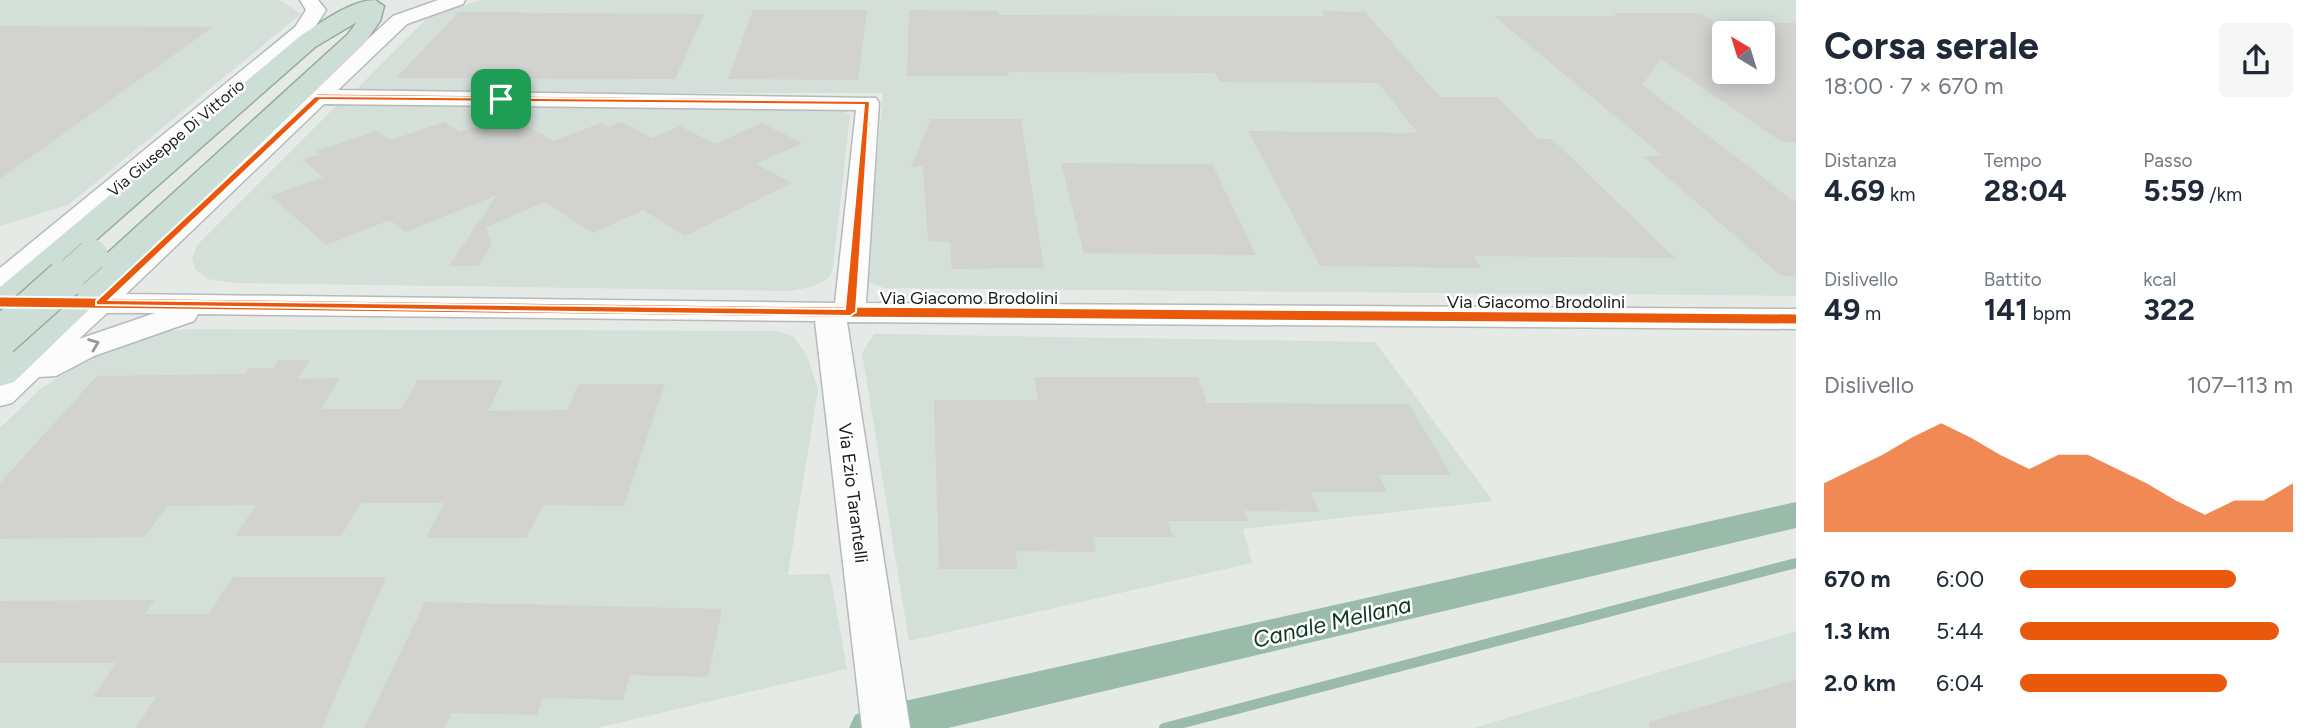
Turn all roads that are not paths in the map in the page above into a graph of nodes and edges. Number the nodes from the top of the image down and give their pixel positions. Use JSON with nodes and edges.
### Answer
{"nodes":[{"id":1,"x":309,"y":0,"type":"edge"},
{"id":2,"x":456,"y":0,"type":"edge"},
{"id":3,"x":376,"y":3,"type":"edge"},
{"id":4,"x":318,"y":97,"type":"junction"},
{"id":5,"x":48,"y":245,"type":"junction"},
{"id":6,"x":150,"y":256,"type":"junction"},
{"id":7,"x":0,"y":265,"type":"edge"},
{"id":8,"x":1,"y":298,"type":"edge"},
{"id":9,"x":88,"y":303,"type":"junction"},
{"id":10,"x":211,"y":305,"type":"junction"},
{"id":11,"x":840,"y":312,"type":"junction"},
{"id":12,"x":1796,"y":318,"type":"edge"},
{"id":13,"x":0,"y":337,"type":"edge"},
{"id":14,"x":4,"y":384,"type":"edge"},
{"id":15,"x":886,"y":728,"type":"edge"}],
"edges":[{"from":1,"to":5,"type":"street","name":"Via Giuseppe Di Vittorio"},
{"from":2,"to":4,"type":"street"},
{"from":3,"to":8,"type":"highway"},
{"from":3,"to":9,"type":"highway"},
{"from":3,"to":13,"type":"highway","bridge":true},
{"from":4,"to":6,"type":"street"},
{"from":4,"to":11,"type":"street","name":"Via Ezio Tarantelli"},
{"from":5,"to":7,"type":"street","name":"Via Giuseppe Di Vittorio"},
{"from":5,"to":8,"type":"street"},
{"from":6,"to":9,"type":"street"},
{"from":6,"to":10,"type":"street"},
{"from":8,"to":9,"type":"street","name":"Via Giacomo Brodolini"},
{"from":9,"to":10,"type":"street","name":"Via Giacomo Brodolini"},
{"from":9,"to":14,"type":"highway"},
{"from":10,"to":11,"type":"street","name":"Via Giacomo Brodolini"},
{"from":14,"to":10,"type":"street","one_way":true},
{"from":11,"to":12,"type":"street","name":"Via Giacomo Brodolini"},
{"from":11,"to":15,"type":"street","name":"Via Ezio Tarantelli"}]}
